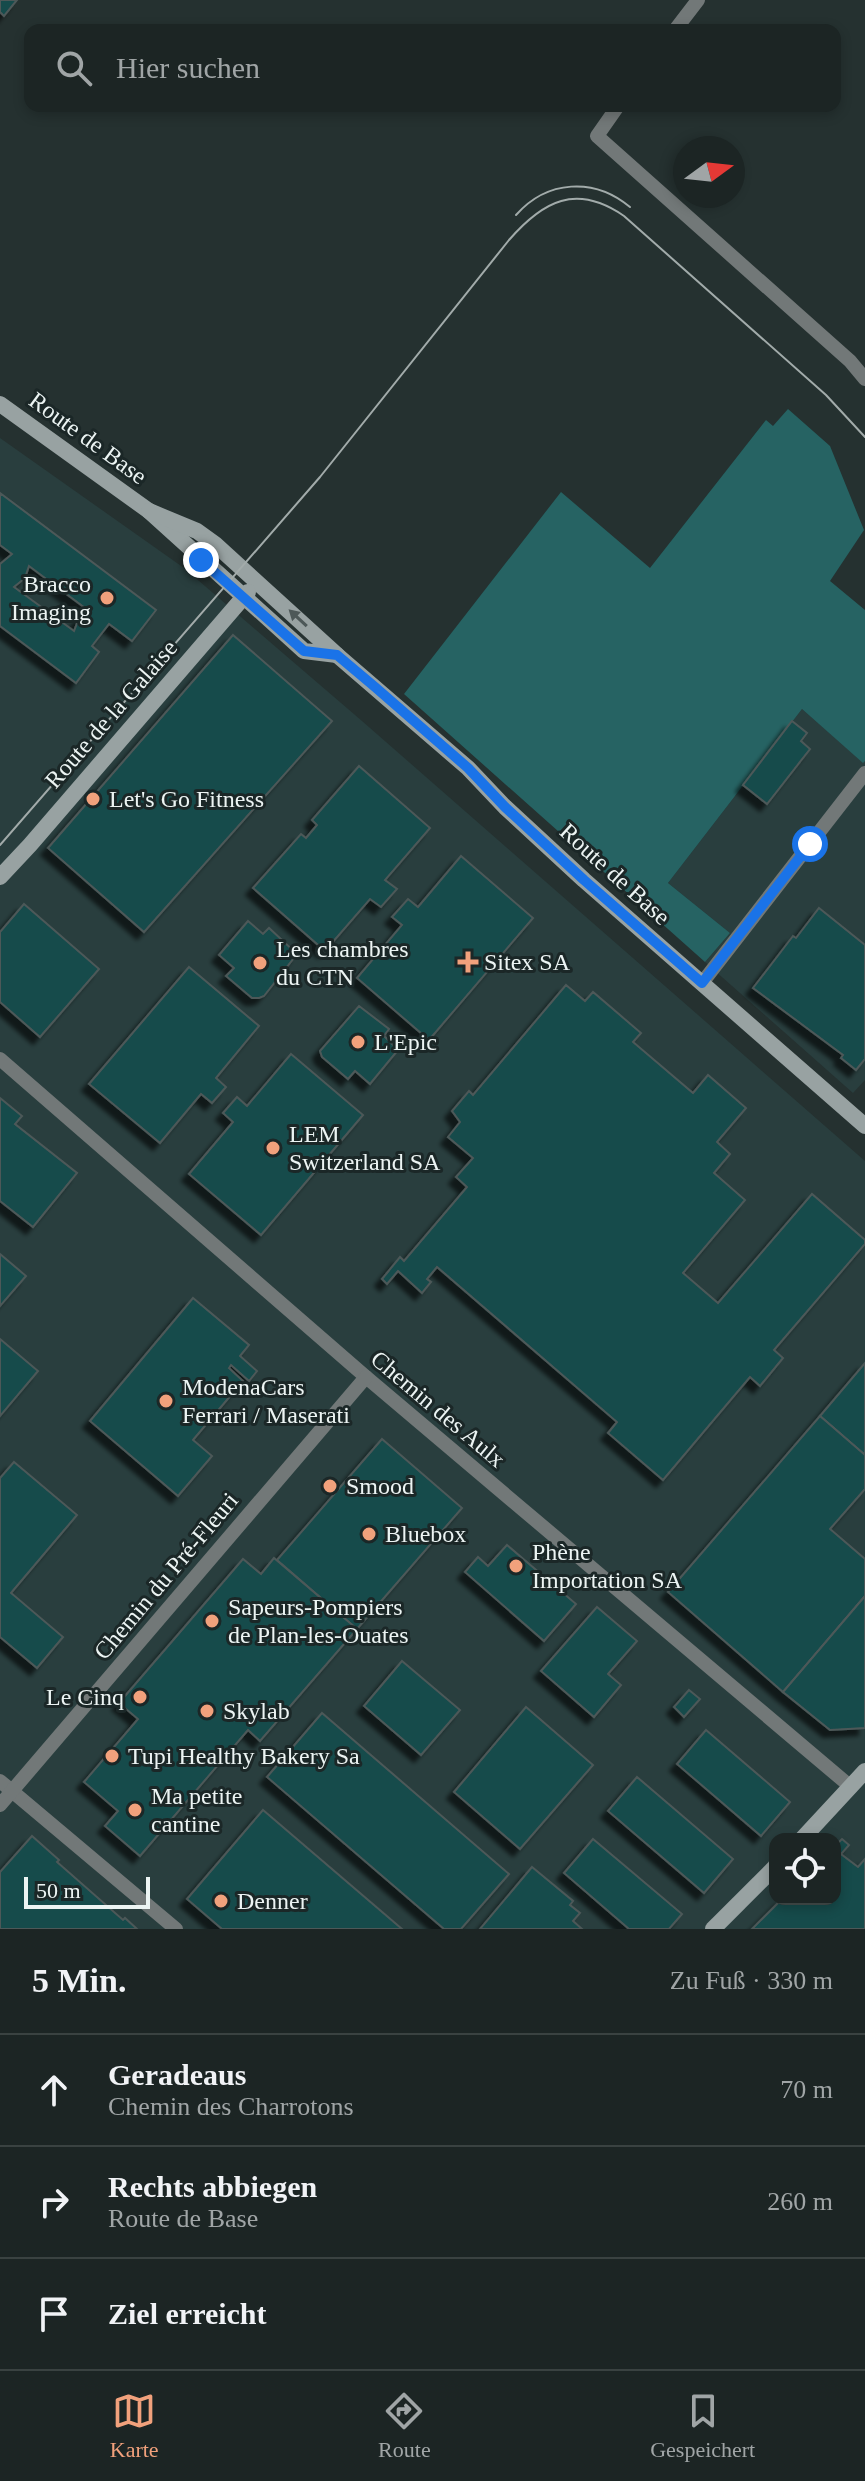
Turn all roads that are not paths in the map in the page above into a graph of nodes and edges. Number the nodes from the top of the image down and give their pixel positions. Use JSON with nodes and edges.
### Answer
{"nodes":[{"id":1,"x":698,"y":0,"type":"edge"},
{"id":2,"x":680,"y":24,"type":"edge"},
{"id":3,"x":614,"y":112,"type":"edge"},
{"id":4,"x":865,"y":379,"type":"edge"},
{"id":5,"x":0,"y":404,"type":"edge"},
{"id":6,"x":149,"y":511,"type":"junction"},
{"id":7,"x":257,"y":582,"type":"junction"},
{"id":8,"x":243,"y":598,"type":"junction"},
{"id":9,"x":337,"y":655,"type":"junction"},
{"id":10,"x":865,"y":773,"type":"edge"},
{"id":11,"x":0,"y":877,"type":"edge"},
{"id":12,"x":702,"y":983,"type":"junction"},
{"id":13,"x":0,"y":1059,"type":"edge"},
{"id":14,"x":865,"y":1126,"type":"edge"},
{"id":15,"x":366,"y":1377,"type":"junction"},
{"id":16,"x":865,"y":1771,"type":"edge"},
{"id":17,"x":0,"y":1781,"type":"edge"},
{"id":18,"x":851,"y":1787,"type":"junction"},
{"id":19,"x":12,"y":1791,"type":"junction"},
{"id":20,"x":0,"y":1805,"type":"edge"},
{"id":21,"x":808,"y":1833,"type":"edge"},
{"id":22,"x":769,"y":1873,"type":"edge"},
{"id":23,"x":176,"y":1929,"type":"edge"},
{"id":24,"x":713,"y":1929,"type":"edge"}],
"edges":[{"from":1,"to":2,"type":"street"},
{"from":3,"to":4,"type":"street"},
{"from":5,"to":6,"type":"street","name":"Route de Base"},
{"from":6,"to":7,"type":"street","name":"Route de Base"},
{"from":6,"to":8,"type":"street","name":"Route de Base"},
{"from":7,"to":8,"type":"street","name":"Route de la Galaise"},
{"from":9,"to":7,"type":"street","name":"Route de Base","one_way":true},
{"from":8,"to":9,"type":"street","name":"Route de Base"},
{"from":8,"to":11,"type":"street","name":"Route de la Galaise"},
{"from":9,"to":12,"type":"street","name":"Route de Base"},
{"from":10,"to":12,"type":"street"},
{"from":12,"to":14,"type":"street","name":"Route de Base"},
{"from":13,"to":15,"type":"street","name":"Chemin des Aulx"},
{"from":15,"to":18,"type":"street","name":"Chemin des Aulx"},
{"from":15,"to":19,"type":"street","name":"Chemin du Pré-Fleuri"},
{"from":16,"to":18,"type":"street"},
{"from":17,"to":19,"type":"street"},
{"from":18,"to":21,"type":"street"},
{"from":19,"to":20,"type":"street","name":"Chemin du Pré-Fleuri"},
{"from":19,"to":23,"type":"street"},
{"from":22,"to":24,"type":"street"}]}
